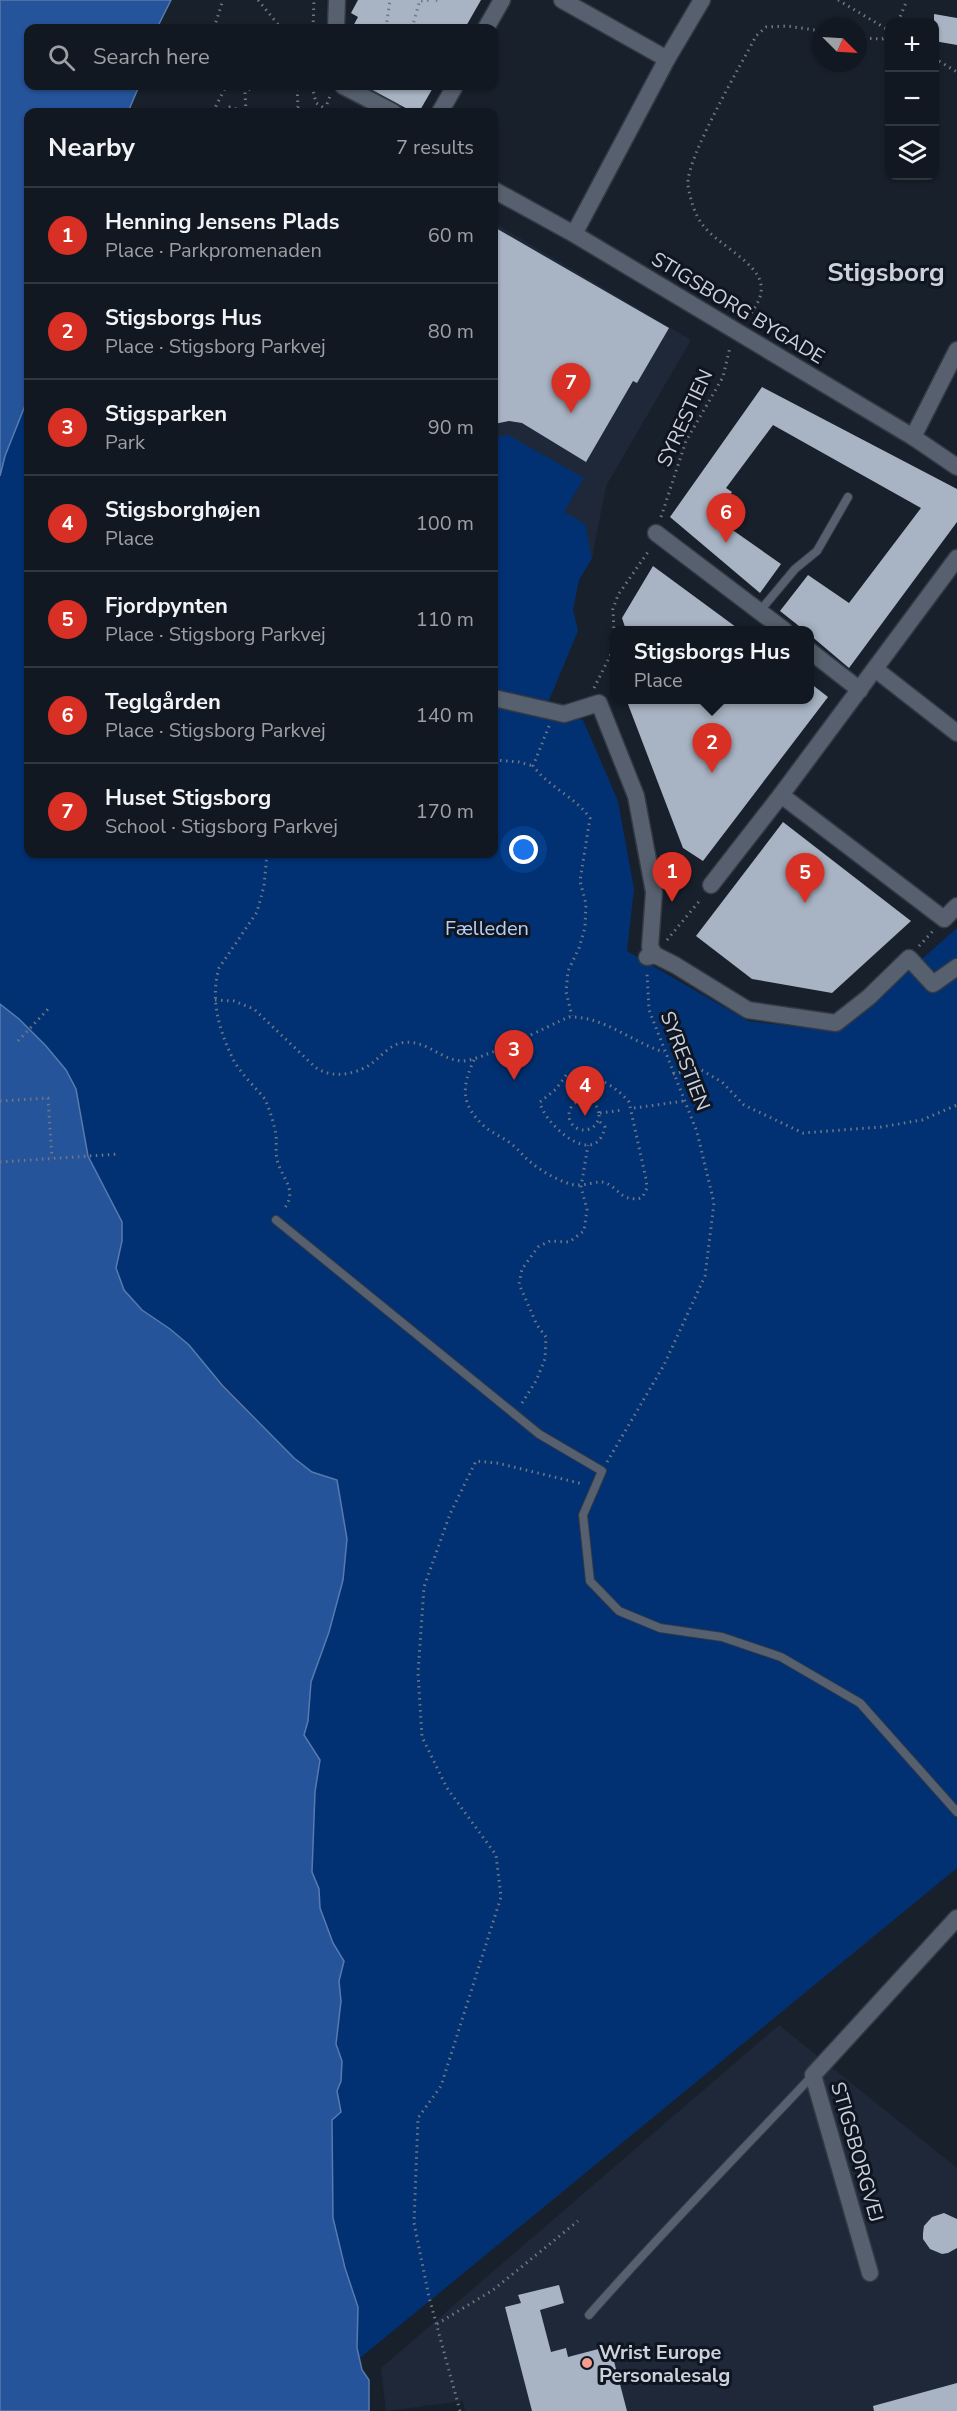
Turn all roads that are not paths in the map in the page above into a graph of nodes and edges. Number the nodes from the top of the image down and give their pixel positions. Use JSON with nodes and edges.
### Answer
{"nodes":[{"id":1,"x":337,"y":0,"type":"edge"},
{"id":2,"x":502,"y":0,"type":"edge"},
{"id":3,"x":562,"y":0,"type":"edge"},
{"id":4,"x":702,"y":0,"type":"edge"},
{"id":5,"x":336,"y":24,"type":"edge"},
{"id":6,"x":488,"y":24,"type":"edge"},
{"id":7,"x":667,"y":58,"type":"junction"},
{"id":8,"x":351,"y":90,"type":"edge"},
{"id":9,"x":452,"y":90,"type":"edge"},
{"id":10,"x":385,"y":108,"type":"edge"},
{"id":11,"x":442,"y":108,"type":"edge"},
{"id":12,"x":498,"y":192,"type":"edge"},
{"id":13,"x":574,"y":234,"type":"junction"},
{"id":14,"x":957,"y":350,"type":"edge"},
{"id":15,"x":913,"y":437,"type":"junction"},
{"id":16,"x":957,"y":467,"type":"edge"},
{"id":17,"x":848,"y":497,"type":"dead end"},
{"id":18,"x":656,"y":533,"type":"road end"},
{"id":19,"x":957,"y":558,"type":"edge"},
{"id":20,"x":759,"y":612,"type":"junction"},
{"id":21,"x":778,"y":626,"type":"edge"},
{"id":22,"x":814,"y":654,"type":"edge"},
{"id":23,"x":876,"y":669,"type":"junction"},
{"id":24,"x":860,"y":690,"type":"junction"},
{"id":25,"x":498,"y":699,"type":"edge"},
{"id":26,"x":957,"y":733,"type":"edge"},
{"id":27,"x":781,"y":795,"type":"junction"},
{"id":28,"x":711,"y":885,"type":"road end"},
{"id":29,"x":957,"y":906,"type":"edge"},
{"id":30,"x":957,"y":967,"type":"edge"},
{"id":31,"x":276,"y":1220,"type":"road end"},
{"id":32,"x":957,"y":1812,"type":"edge"},
{"id":33,"x":957,"y":1917,"type":"edge"},
{"id":34,"x":813,"y":2075,"type":"junction"},
{"id":35,"x":870,"y":2273,"type":"dead end"},
{"id":36,"x":589,"y":2315,"type":"dead end"}],
"edges":[{"from":1,"to":5,"type":"street"},
{"from":2,"to":6,"type":"street"},
{"from":3,"to":7,"type":"street"},
{"from":4,"to":7,"type":"street"},
{"from":7,"to":13,"type":"street"},
{"from":8,"to":10,"type":"street"},
{"from":9,"to":11,"type":"street"},
{"from":12,"to":13,"type":"street","name":"STIGSBORG BYGADE"},
{"from":13,"to":15,"type":"street","name":"STIGSBORG BYGADE"},
{"from":14,"to":15,"type":"street"},
{"from":15,"to":16,"type":"street","name":"STIGSBORG BYGADE"},
{"from":17,"to":20,"type":"lane"},
{"from":18,"to":20,"type":"street"},
{"from":19,"to":23,"type":"street"},
{"from":20,"to":21,"type":"street"},
{"from":22,"to":24,"type":"street"},
{"from":23,"to":24,"type":"street"},
{"from":23,"to":26,"type":"street"},
{"from":24,"to":27,"type":"street"},
{"from":25,"to":30,"type":"street"},
{"from":27,"to":28,"type":"street"},
{"from":27,"to":29,"type":"street"},
{"from":31,"to":32,"type":"lane"},
{"from":33,"to":34,"type":"street","name":"STIGSBORGVEJ"},
{"from":34,"to":35,"type":"street","name":"STIGSBORGVEJ"},
{"from":34,"to":36,"type":"lane"}]}
